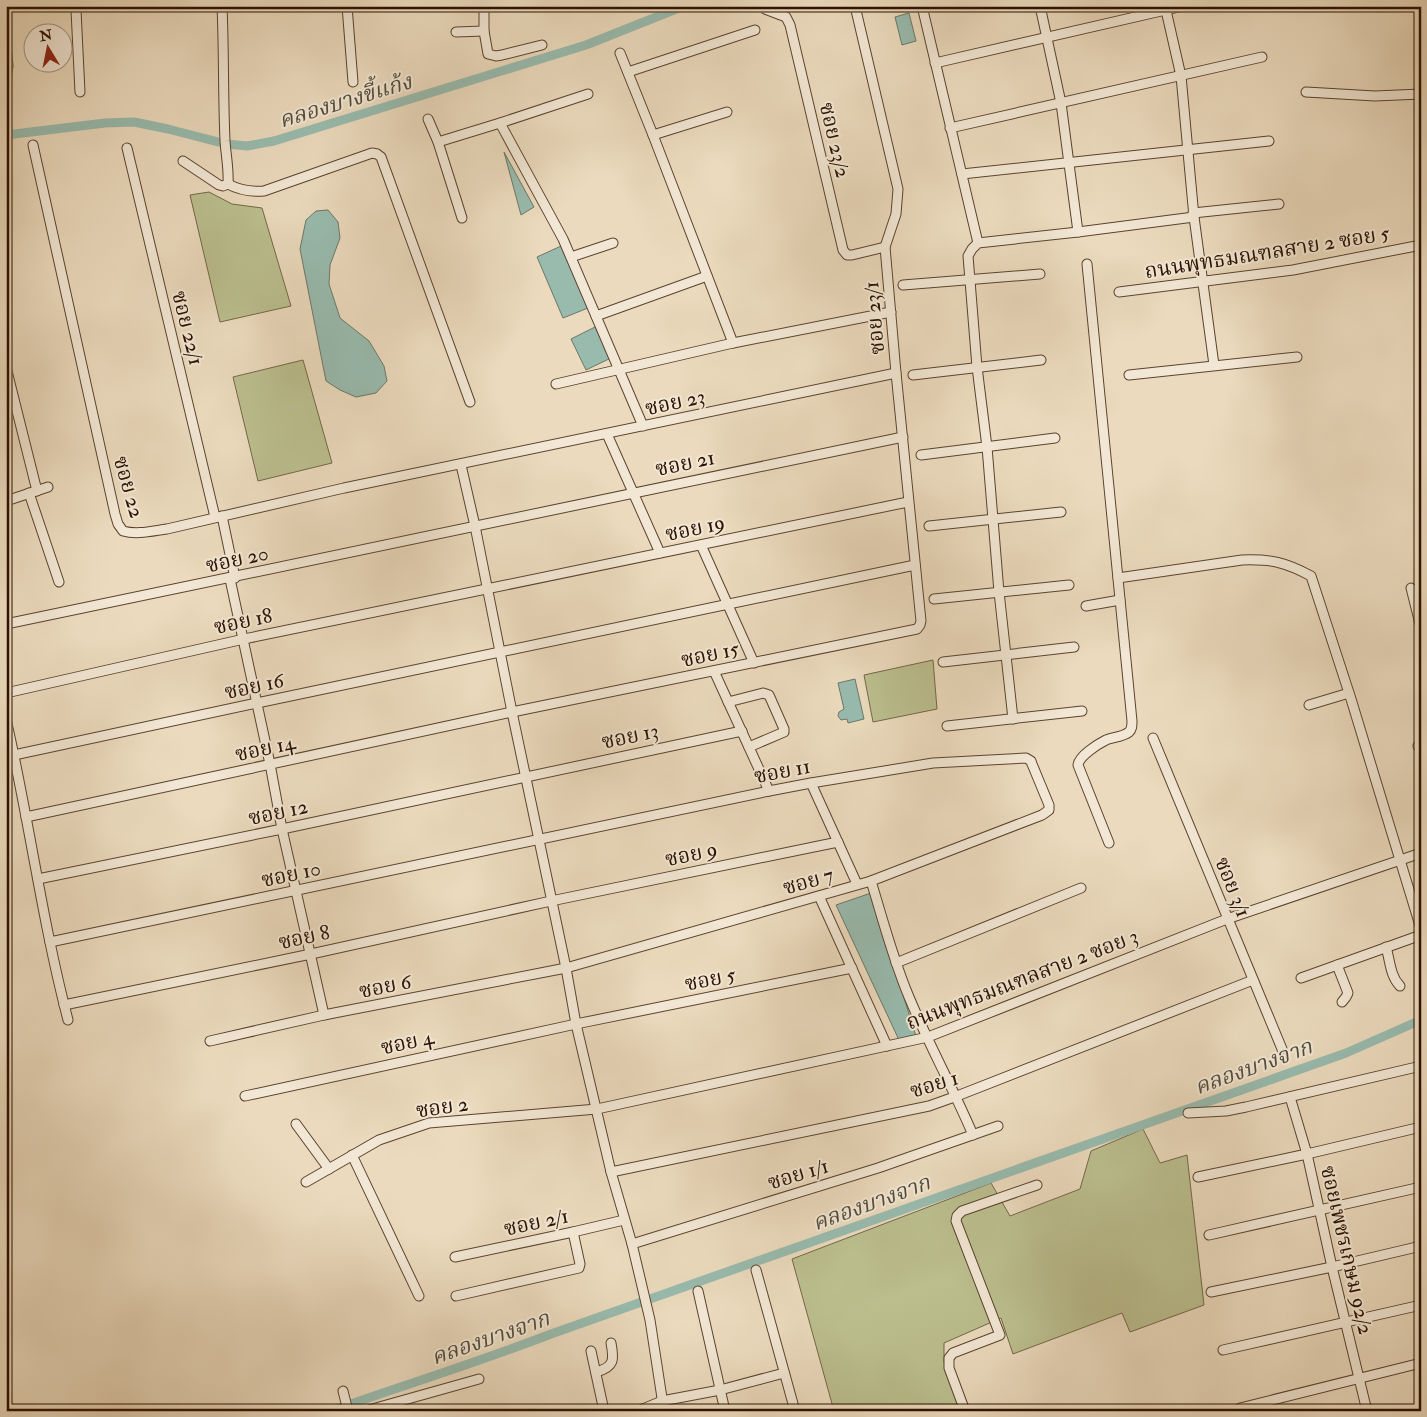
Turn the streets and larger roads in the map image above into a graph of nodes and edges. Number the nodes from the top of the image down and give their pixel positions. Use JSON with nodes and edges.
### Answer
{"nodes":[{"id":1,"x":75,"y":6,"type":"edge"},
{"id":2,"x":222,"y":6,"type":"edge"},
{"id":3,"x":347,"y":6,"type":"edge"},
{"id":4,"x":484,"y":6,"type":"edge"},
{"id":5,"x":855,"y":6,"type":"edge"},
{"id":6,"x":922,"y":6,"type":"edge"},
{"id":7,"x":1040,"y":6,"type":"edge"},
{"id":8,"x":1183,"y":6,"type":"edge"},
{"id":9,"x":765,"y":8,"type":"dead end"},
{"id":10,"x":1165,"y":8,"type":"edge"},
{"id":11,"x":755,"y":30,"type":"dead end"},
{"id":12,"x":484,"y":31,"type":"junction"},
{"id":13,"x":456,"y":32,"type":"dead end"},
{"id":14,"x":1047,"y":37,"type":"junction"},
{"id":15,"x":542,"y":45,"type":"dead end"},
{"id":16,"x":6,"y":46,"type":"edge"},
{"id":17,"x":620,"y":53,"type":"dead end"},
{"id":18,"x":1262,"y":58,"type":"dead end"},
{"id":19,"x":935,"y":63,"type":"junction"},
{"id":20,"x":628,"y":72,"type":"junction"},
{"id":21,"x":1181,"y":76,"type":"junction"},
{"id":22,"x":6,"y":79,"type":"edge"},
{"id":23,"x":353,"y":82,"type":"dead end"},
{"id":24,"x":80,"y":92,"type":"dead end"},
{"id":25,"x":1306,"y":92,"type":"dead end"},
{"id":26,"x":588,"y":94,"type":"dead end"},
{"id":27,"x":1421,"y":94,"type":"edge"},
{"id":28,"x":1062,"y":103,"type":"junction"},
{"id":29,"x":727,"y":112,"type":"dead end"},
{"id":30,"x":428,"y":119,"type":"dead end"},
{"id":31,"x":500,"y":123,"type":"junction"},
{"id":32,"x":950,"y":128,"type":"junction"},
{"id":33,"x":653,"y":136,"type":"junction"},
{"id":34,"x":1269,"y":141,"type":"dead end"},
{"id":35,"x":438,"y":142,"type":"junction"},
{"id":36,"x":33,"y":145,"type":"dead end"},
{"id":37,"x":127,"y":148,"type":"dead end"},
{"id":38,"x":1188,"y":150,"type":"junction"},
{"id":39,"x":183,"y":161,"type":"dead end"},
{"id":40,"x":1069,"y":163,"type":"junction"},
{"id":41,"x":962,"y":174,"type":"junction"},
{"id":42,"x":228,"y":184,"type":"junction"},
{"id":43,"x":1279,"y":204,"type":"dead end"},
{"id":44,"x":1194,"y":215,"type":"junction"},
{"id":45,"x":462,"y":218,"type":"dead end"},
{"id":46,"x":1078,"y":232,"type":"junction"},
{"id":47,"x":613,"y":243,"type":"dead end"},
{"id":48,"x":978,"y":243,"type":"junction"},
{"id":49,"x":1421,"y":246,"type":"edge"},
{"id":50,"x":885,"y":247,"type":"junction"},
{"id":51,"x":571,"y":257,"type":"junction"},
{"id":52,"x":1087,"y":264,"type":"dead end"},
{"id":53,"x":1040,"y":274,"type":"dead end"},
{"id":54,"x":707,"y":276,"type":"junction"},
{"id":55,"x":970,"y":279,"type":"junction"},
{"id":56,"x":1203,"y":282,"type":"junction"},
{"id":57,"x":903,"y":285,"type":"dead end"},
{"id":58,"x":1119,"y":292,"type":"dead end"},
{"id":59,"x":891,"y":312,"type":"junction"},
{"id":60,"x":596,"y":316,"type":"junction"},
{"id":61,"x":733,"y":343,"type":"junction"},
{"id":62,"x":1296,"y":356,"type":"dead end"},
{"id":63,"x":1041,"y":360,"type":"dead end"},
{"id":64,"x":1214,"y":365,"type":"junction"},
{"id":65,"x":6,"y":367,"type":"edge"},
{"id":66,"x":977,"y":367,"type":"junction"},
{"id":67,"x":619,"y":370,"type":"junction"},
{"id":68,"x":896,"y":373,"type":"junction"},
{"id":69,"x":1129,"y":374,"type":"dead end"},
{"id":70,"x":912,"y":375,"type":"dead end"},
{"id":71,"x":556,"y":384,"type":"dead end"},
{"id":72,"x":470,"y":402,"type":"dead end"},
{"id":73,"x":643,"y":426,"type":"junction"},
{"id":74,"x":607,"y":434,"type":"junction"},
{"id":75,"x":903,"y":437,"type":"junction"},
{"id":76,"x":1055,"y":438,"type":"dead end"},
{"id":77,"x":987,"y":447,"type":"junction"},
{"id":78,"x":921,"y":455,"type":"dead end"},
{"id":79,"x":461,"y":465,"type":"junction"},
{"id":80,"x":48,"y":487,"type":"dead end"},
{"id":81,"x":33,"y":492,"type":"junction"},
{"id":82,"x":632,"y":492,"type":"junction"},
{"id":83,"x":6,"y":501,"type":"edge"},
{"id":84,"x":908,"y":502,"type":"junction"},
{"id":85,"x":1061,"y":512,"type":"dead end"},
{"id":86,"x":219,"y":517,"type":"junction"},
{"id":87,"x":993,"y":519,"type":"junction"},
{"id":88,"x":475,"y":526,"type":"junction"},
{"id":89,"x":929,"y":526,"type":"dead end"},
{"id":90,"x":701,"y":544,"type":"junction"},
{"id":91,"x":660,"y":553,"type":"junction"},
{"id":92,"x":915,"y":565,"type":"junction"},
{"id":93,"x":232,"y":578,"type":"junction"},
{"id":94,"x":1118,"y":578,"type":"junction"},
{"id":95,"x":59,"y":582,"type":"dead end"},
{"id":96,"x":1069,"y":584,"type":"dead end"},
{"id":97,"x":1411,"y":588,"type":"dead end"},
{"id":98,"x":488,"y":589,"type":"junction"},
{"id":99,"x":999,"y":592,"type":"junction"},
{"id":100,"x":934,"y":599,"type":"dead end"},
{"id":101,"x":1120,"y":600,"type":"junction"},
{"id":102,"x":728,"y":604,"type":"junction"},
{"id":103,"x":1086,"y":606,"type":"dead end"},
{"id":104,"x":6,"y":624,"type":"edge"},
{"id":105,"x":1421,"y":628,"type":"edge"},
{"id":106,"x":916,"y":631,"type":"joint"},
{"id":107,"x":244,"y":639,"type":"junction"},
{"id":108,"x":1074,"y":647,"type":"dead end"},
{"id":109,"x":500,"y":652,"type":"junction"},
{"id":110,"x":1006,"y":654,"type":"junction"},
{"id":111,"x":943,"y":662,"type":"dead end"},
{"id":112,"x":754,"y":663,"type":"junction"},
{"id":113,"x":714,"y":671,"type":"junction"},
{"id":114,"x":6,"y":692,"type":"edge"},
{"id":115,"x":1349,"y":693,"type":"junction"},
{"id":116,"x":728,"y":702,"type":"junction"},
{"id":117,"x":257,"y":703,"type":"junction"},
{"id":118,"x":1309,"y":705,"type":"dead end"},
{"id":119,"x":1082,"y":711,"type":"dead end"},
{"id":120,"x":512,"y":712,"type":"junction"},
{"id":121,"x":6,"y":719,"type":"edge"},
{"id":122,"x":1013,"y":719,"type":"junction"},
{"id":123,"x":948,"y":726,"type":"dead end"},
{"id":124,"x":742,"y":731,"type":"junction"},
{"id":125,"x":1153,"y":738,"type":"dead end"},
{"id":126,"x":749,"y":747,"type":"junction"},
{"id":127,"x":14,"y":755,"type":"junction"},
{"id":128,"x":270,"y":764,"type":"junction"},
{"id":129,"x":525,"y":776,"type":"junction"},
{"id":130,"x":811,"y":783,"type":"junction"},
{"id":131,"x":769,"y":791,"type":"junction"},
{"id":132,"x":1049,"y":805,"type":"joint"},
{"id":133,"x":26,"y":816,"type":"junction"},
{"id":134,"x":282,"y":829,"type":"junction"},
{"id":135,"x":539,"y":840,"type":"junction"},
{"id":136,"x":838,"y":842,"type":"junction"},
{"id":137,"x":1109,"y":843,"type":"dead end"},
{"id":138,"x":1421,"y":853,"type":"edge"},
{"id":139,"x":1400,"y":861,"type":"junction"},
{"id":140,"x":38,"y":879,"type":"junction"},
{"id":141,"x":871,"y":881,"type":"junction"},
{"id":142,"x":857,"y":884,"type":"junction"},
{"id":143,"x":1081,"y":888,"type":"dead end"},
{"id":144,"x":296,"y":891,"type":"junction"},
{"id":145,"x":819,"y":896,"type":"junction"},
{"id":146,"x":551,"y":901,"type":"junction"},
{"id":147,"x":1228,"y":919,"type":"junction"},
{"id":148,"x":1421,"y":929,"type":"edge"},
{"id":149,"x":1421,"y":935,"type":"edge"},
{"id":150,"x":50,"y":942,"type":"junction"},
{"id":151,"x":1386,"y":947,"type":"junction"},
{"id":152,"x":311,"y":954,"type":"junction"},
{"id":153,"x":896,"y":963,"type":"junction"},
{"id":154,"x":1337,"y":964,"type":"junction"},
{"id":155,"x":566,"y":968,"type":"junction"},
{"id":156,"x":852,"y":968,"type":"junction"},
{"id":157,"x":1301,"y":978,"type":"dead end"},
{"id":158,"x":1252,"y":980,"type":"junction"},
{"id":159,"x":1400,"y":986,"type":"dead end"},
{"id":160,"x":1342,"y":1002,"type":"dead end"},
{"id":161,"x":64,"y":1005,"type":"junction"},
{"id":162,"x":324,"y":1015,"type":"junction"},
{"id":163,"x":68,"y":1020,"type":"dead end"},
{"id":164,"x":576,"y":1024,"type":"junction"},
{"id":165,"x":928,"y":1037,"type":"junction"},
{"id":166,"x":210,"y":1041,"type":"dead end"},
{"id":167,"x":887,"y":1046,"type":"junction"},
{"id":168,"x":1282,"y":1049,"type":"dead end"},
{"id":169,"x":1421,"y":1066,"type":"edge"},
{"id":170,"x":245,"y":1096,"type":"dead end"},
{"id":171,"x":957,"y":1096,"type":"junction"},
{"id":172,"x":1290,"y":1097,"type":"junction"},
{"id":173,"x":596,"y":1108,"type":"junction"},
{"id":174,"x":1188,"y":1113,"type":"dead end"},
{"id":175,"x":296,"y":1124,"type":"dead end"},
{"id":176,"x":998,"y":1126,"type":"dead end"},
{"id":177,"x":1421,"y":1127,"type":"edge"},
{"id":178,"x":973,"y":1134,"type":"junction"},
{"id":179,"x":1307,"y":1154,"type":"junction"},
{"id":180,"x":352,"y":1155,"type":"junction"},
{"id":181,"x":329,"y":1169,"type":"junction"},
{"id":182,"x":611,"y":1172,"type":"junction"},
{"id":183,"x":1198,"y":1178,"type":"dead end"},
{"id":184,"x":306,"y":1182,"type":"dead end"},
{"id":185,"x":1037,"y":1185,"type":"dead end"},
{"id":186,"x":1421,"y":1187,"type":"edge"},
{"id":187,"x":1320,"y":1210,"type":"junction"},
{"id":188,"x":624,"y":1220,"type":"junction"},
{"id":189,"x":573,"y":1232,"type":"junction"},
{"id":190,"x":1209,"y":1235,"type":"dead end"},
{"id":191,"x":632,"y":1244,"type":"junction"},
{"id":192,"x":1421,"y":1246,"type":"edge"},
{"id":193,"x":455,"y":1257,"type":"dead end"},
{"id":194,"x":1332,"y":1267,"type":"junction"},
{"id":195,"x":756,"y":1270,"type":"dead end"},
{"id":196,"x":698,"y":1291,"type":"dead end"},
{"id":197,"x":1212,"y":1292,"type":"dead end"},
{"id":198,"x":419,"y":1296,"type":"dead end"},
{"id":199,"x":456,"y":1296,"type":"dead end"},
{"id":200,"x":1421,"y":1305,"type":"edge"},
{"id":201,"x":1346,"y":1322,"type":"junction"},
{"id":202,"x":611,"y":1342,"type":"dead end"},
{"id":203,"x":1223,"y":1350,"type":"dead end"},
{"id":204,"x":592,"y":1351,"type":"dead end"},
{"id":205,"x":1421,"y":1363,"type":"edge"},
{"id":206,"x":596,"y":1372,"type":"junction"},
{"id":207,"x":784,"y":1373,"type":"junction"},
{"id":208,"x":1359,"y":1378,"type":"junction"},
{"id":209,"x":480,"y":1379,"type":"dead end"},
{"id":210,"x":720,"y":1390,"type":"junction"},
{"id":211,"x":343,"y":1391,"type":"dead end"},
{"id":212,"x":663,"y":1406,"type":"edge"},
{"id":213,"x":1240,"y":1408,"type":"dead end"},
{"id":214,"x":348,"y":1411,"type":"edge"},
{"id":215,"x":365,"y":1411,"type":"edge"},
{"id":216,"x":604,"y":1411,"type":"edge"},
{"id":217,"x":638,"y":1411,"type":"edge"},
{"id":218,"x":725,"y":1411,"type":"edge"},
{"id":219,"x":795,"y":1411,"type":"edge"},
{"id":220,"x":965,"y":1411,"type":"edge"},
{"id":221,"x":1367,"y":1411,"type":"edge"}],
"edges":[{"from":1,"to":24,"type":"street"},
{"from":2,"to":42,"type":"street"},
{"from":3,"to":23,"type":"street"},
{"from":4,"to":12,"type":"street"},
{"from":5,"to":50,"type":"street","name":"ซอย 23/1"},
{"from":6,"to":19,"type":"street"},
{"from":7,"to":14,"type":"street"},
{"from":8,"to":10,"type":"street"},
{"from":9,"to":50,"type":"street","name":"ซอย 23/2"},
{"from":10,"to":14,"type":"street"},
{"from":10,"to":21,"type":"street"},
{"from":11,"to":20,"type":"street"},
{"from":12,"to":13,"type":"street"},
{"from":12,"to":15,"type":"street"},
{"from":14,"to":19,"type":"street"},
{"from":14,"to":28,"type":"street"},
{"from":16,"to":22,"type":"street"},
{"from":17,"to":20,"type":"street"},
{"from":18,"to":21,"type":"street"},
{"from":19,"to":32,"type":"street"},
{"from":20,"to":33,"type":"street"},
{"from":21,"to":28,"type":"street"},
{"from":21,"to":38,"type":"street"},
{"from":25,"to":27,"type":"street"},
{"from":26,"to":31,"type":"street"},
{"from":28,"to":32,"type":"street"},
{"from":28,"to":40,"type":"street"},
{"from":29,"to":33,"type":"street"},
{"from":30,"to":35,"type":"street"},
{"from":31,"to":35,"type":"street"},
{"from":31,"to":51,"type":"street"},
{"from":32,"to":41,"type":"street"},
{"from":33,"to":54,"type":"street"},
{"from":34,"to":38,"type":"street"},
{"from":35,"to":45,"type":"street"},
{"from":36,"to":86,"type":"street","name":"ซอย 22"},
{"from":37,"to":86,"type":"street","name":"ซอย 22/1"},
{"from":38,"to":40,"type":"street"},
{"from":38,"to":44,"type":"street"},
{"from":39,"to":42,"type":"street"},
{"from":40,"to":41,"type":"street"},
{"from":40,"to":46,"type":"street"},
{"from":41,"to":48,"type":"street"},
{"from":42,"to":72,"type":"street"},
{"from":43,"to":44,"type":"street"},
{"from":44,"to":46,"type":"street"},
{"from":44,"to":56,"type":"street"},
{"from":46,"to":48,"type":"street"},
{"from":47,"to":51,"type":"street"},
{"from":48,"to":55,"type":"street"},
{"from":49,"to":56,"type":"street","name":"ถนนพุทธมณฑลสาย 2 ซอย 5"},
{"from":50,"to":59,"type":"street","name":"ซอย 23/1"},
{"from":51,"to":60,"type":"street"},
{"from":52,"to":94,"type":"street"},
{"from":53,"to":55,"type":"street"},
{"from":54,"to":60,"type":"street"},
{"from":54,"to":61,"type":"street"},
{"from":55,"to":57,"type":"street"},
{"from":55,"to":66,"type":"street"},
{"from":56,"to":58,"type":"street","name":"ถนนพุทธมณฑลสาย 2 ซอย 5"},
{"from":56,"to":64,"type":"street"},
{"from":59,"to":61,"type":"street"},
{"from":59,"to":68,"type":"street","name":"ซอย 23/1"},
{"from":60,"to":67,"type":"street"},
{"from":61,"to":67,"type":"street"},
{"from":62,"to":64,"type":"street"},
{"from":63,"to":66,"type":"street"},
{"from":64,"to":69,"type":"street"},
{"from":65,"to":81,"type":"street"},
{"from":66,"to":70,"type":"street"},
{"from":66,"to":77,"type":"street"},
{"from":67,"to":71,"type":"street"},
{"from":67,"to":73,"type":"street"},
{"from":68,"to":73,"type":"street","name":"ซอย 23"},
{"from":68,"to":75,"type":"street","name":"ซอย 23/1"},
{"from":73,"to":74,"type":"street","name":"ซอย 23"},
{"from":74,"to":79,"type":"street","name":"ซอย 23"},
{"from":74,"to":82,"type":"street"},
{"from":75,"to":82,"type":"street","name":"ซอย 21"},
{"from":75,"to":84,"type":"street","name":"ซอย 23/1"},
{"from":76,"to":77,"type":"street"},
{"from":77,"to":78,"type":"street"},
{"from":77,"to":87,"type":"street"},
{"from":79,"to":86,"type":"street","name":"ซอย 22"},
{"from":79,"to":88,"type":"street"},
{"from":80,"to":81,"type":"street"},
{"from":81,"to":83,"type":"street"},
{"from":81,"to":95,"type":"street"},
{"from":82,"to":88,"type":"street","name":"ซอย 21"},
{"from":82,"to":91,"type":"street"},
{"from":84,"to":90,"type":"street","name":"ซอย 19"},
{"from":84,"to":92,"type":"street","name":"ซอย 23/1"},
{"from":85,"to":87,"type":"street"},
{"from":86,"to":93,"type":"street","name":"ซอย 22/1"},
{"from":87,"to":89,"type":"street"},
{"from":87,"to":99,"type":"street"},
{"from":88,"to":93,"type":"street","name":"ซอย 20"},
{"from":88,"to":98,"type":"street"},
{"from":90,"to":91,"type":"street","name":"ซอย 19"},
{"from":90,"to":102,"type":"street"},
{"from":91,"to":98,"type":"street","name":"ซอย 19"},
{"from":92,"to":102,"type":"street","name":"ซอย 16"},
{"from":92,"to":106,"type":"street","name":"ซอย 23/1"},
{"from":93,"to":104,"type":"street","name":"ซอย 20"},
{"from":93,"to":107,"type":"street","name":"ซอย 22/1"},
{"from":94,"to":101,"type":"street"},
{"from":94,"to":115,"type":"street"},
{"from":96,"to":99,"type":"street"},
{"from":97,"to":105,"type":"street"},
{"from":98,"to":107,"type":"street","name":"ซอย 18"},
{"from":98,"to":109,"type":"street"},
{"from":99,"to":100,"type":"street"},
{"from":99,"to":110,"type":"street"},
{"from":101,"to":103,"type":"street"},
{"from":101,"to":137,"type":"street"},
{"from":102,"to":109,"type":"street","name":"ซอย 16"},
{"from":102,"to":112,"type":"street"},
{"from":106,"to":112,"type":"street","name":"ซอย 15"},
{"from":107,"to":114,"type":"street","name":"ซอย 18"},
{"from":107,"to":117,"type":"street","name":"ซอย 22/1"},
{"from":108,"to":110,"type":"street"},
{"from":109,"to":117,"type":"street","name":"ซอย 16"},
{"from":109,"to":120,"type":"street"},
{"from":110,"to":111,"type":"street"},
{"from":110,"to":122,"type":"street"},
{"from":112,"to":113,"type":"street","name":"ซอย 15"},
{"from":113,"to":116,"type":"street"},
{"from":113,"to":120,"type":"street","name":"ซอย 15"},
{"from":115,"to":118,"type":"street"},
{"from":115,"to":139,"type":"street"},
{"from":116,"to":124,"type":"street"},
{"from":116,"to":126,"type":"street"},
{"from":117,"to":127,"type":"street","name":"ซอย 16"},
{"from":117,"to":128,"type":"street","name":"ซอย 22/1"},
{"from":119,"to":122,"type":"street"},
{"from":120,"to":128,"type":"street","name":"ซอย 14"},
{"from":120,"to":129,"type":"street"},
{"from":121,"to":127,"type":"street"},
{"from":122,"to":123,"type":"street"},
{"from":124,"to":126,"type":"street"},
{"from":124,"to":129,"type":"street","name":"ซอย 13"},
{"from":125,"to":147,"type":"street","name":"ซอย 3/1"},
{"from":126,"to":131,"type":"street"},
{"from":127,"to":133,"type":"street"},
{"from":128,"to":133,"type":"street","name":"ซอย 14"},
{"from":128,"to":134,"type":"street","name":"ซอย 22/1"},
{"from":129,"to":134,"type":"street","name":"ซอย 12"},
{"from":129,"to":135,"type":"street"},
{"from":130,"to":131,"type":"street","name":"ซอย 11"},
{"from":130,"to":132,"type":"street","name":"ซอย 11"},
{"from":130,"to":136,"type":"street"},
{"from":131,"to":135,"type":"street","name":"ซอย 11"},
{"from":132,"to":141,"type":"street","name":"ซอย 7"},
{"from":133,"to":140,"type":"street"},
{"from":134,"to":140,"type":"street","name":"ซอย 12"},
{"from":134,"to":144,"type":"street","name":"ซอย 22/1"},
{"from":135,"to":144,"type":"street","name":"ซอย 10"},
{"from":135,"to":146,"type":"street"},
{"from":136,"to":142,"type":"street"},
{"from":136,"to":146,"type":"street","name":"ซอย 9"},
{"from":138,"to":139,"type":"street","name":"ถนนพุทธมณฑลสาย 2 ซอย 3"},
{"from":139,"to":147,"type":"street","name":"ถนนพุทธมณฑลสาย 2 ซอย 3"},
{"from":139,"to":148,"type":"street"},
{"from":140,"to":150,"type":"street"},
{"from":141,"to":142,"type":"street","name":"ซอย 7"},
{"from":141,"to":153,"type":"street"},
{"from":142,"to":145,"type":"street","name":"ซอย 7"},
{"from":143,"to":153,"type":"street"},
{"from":144,"to":150,"type":"street","name":"ซอย 10"},
{"from":144,"to":152,"type":"street","name":"ซอย 22/1"},
{"from":145,"to":155,"type":"street","name":"ซอย 7"},
{"from":145,"to":156,"type":"street"},
{"from":146,"to":152,"type":"street","name":"ซอย 8"},
{"from":146,"to":155,"type":"street"},
{"from":147,"to":158,"type":"street","name":"ซอย 3/1"},
{"from":147,"to":165,"type":"street","name":"ถนนพุทธมณฑลสาย 2 ซอย 3"},
{"from":149,"to":151,"type":"street"},
{"from":150,"to":161,"type":"street"},
{"from":151,"to":154,"type":"street"},
{"from":151,"to":159,"type":"street"},
{"from":152,"to":161,"type":"street","name":"ซอย 8"},
{"from":152,"to":162,"type":"street","name":"ซอย 22/1"},
{"from":153,"to":165,"type":"street"},
{"from":154,"to":157,"type":"street"},
{"from":154,"to":160,"type":"street"},
{"from":155,"to":162,"type":"street","name":"ซอย 6"},
{"from":155,"to":164,"type":"street"},
{"from":156,"to":164,"type":"street","name":"ซอย 5"},
{"from":156,"to":167,"type":"street"},
{"from":158,"to":168,"type":"street","name":"ซอย 3/1"},
{"from":158,"to":171,"type":"street","name":"ซอย 1"},
{"from":161,"to":163,"type":"street"},
{"from":162,"to":166,"type":"street","name":"ซอย 6"},
{"from":164,"to":170,"type":"street","name":"ซอย 4"},
{"from":164,"to":173,"type":"street"},
{"from":165,"to":167,"type":"street","name":"ถนนพุทธมณฑลสาย 2 ซอย 3"},
{"from":165,"to":171,"type":"street"},
{"from":167,"to":173,"type":"street","name":"ถนนพุทธมณฑลสาย 2 ซอย 3"},
{"from":169,"to":172,"type":"street"},
{"from":171,"to":178,"type":"street"},
{"from":171,"to":182,"type":"street","name":"ซอย 1"},
{"from":172,"to":174,"type":"street"},
{"from":172,"to":179,"type":"street","name":"ซอยเพชรเกษม 92/2"},
{"from":173,"to":180,"type":"street","name":"ซอย 2"},
{"from":173,"to":182,"type":"street"},
{"from":175,"to":181,"type":"street"},
{"from":176,"to":178,"type":"street","name":"ซอย 1/1"},
{"from":177,"to":179,"type":"street"},
{"from":178,"to":191,"type":"street","name":"ซอย 1/1"},
{"from":179,"to":183,"type":"street"},
{"from":179,"to":187,"type":"street","name":"ซอยเพชรเกษม 92/2"},
{"from":180,"to":181,"type":"street","name":"ซอย 2"},
{"from":180,"to":198,"type":"street"},
{"from":181,"to":184,"type":"street","name":"ซอย 2"},
{"from":182,"to":188,"type":"street"},
{"from":185,"to":220,"type":"street"},
{"from":186,"to":187,"type":"street"},
{"from":187,"to":190,"type":"street"},
{"from":187,"to":194,"type":"street","name":"ซอยเพชรเกษม 92/2"},
{"from":188,"to":189,"type":"street","name":"ซอย 2/1"},
{"from":188,"to":191,"type":"street"},
{"from":189,"to":193,"type":"street","name":"ซอย 2/1"},
{"from":189,"to":199,"type":"street"},
{"from":191,"to":212,"type":"street"},
{"from":192,"to":194,"type":"street"},
{"from":194,"to":197,"type":"street"},
{"from":194,"to":201,"type":"street","name":"ซอยเพชรเกษม 92/2"},
{"from":195,"to":207,"type":"street"},
{"from":196,"to":210,"type":"street"},
{"from":200,"to":201,"type":"street"},
{"from":201,"to":203,"type":"street"},
{"from":201,"to":208,"type":"street","name":"ซอยเพชรเกษม 92/2"},
{"from":202,"to":206,"type":"street"},
{"from":204,"to":206,"type":"street"},
{"from":205,"to":208,"type":"street"},
{"from":206,"to":216,"type":"street"},
{"from":207,"to":210,"type":"street"},
{"from":207,"to":219,"type":"street"},
{"from":208,"to":213,"type":"street"},
{"from":208,"to":221,"type":"street","name":"ซอยเพชรเกษม 92/2"},
{"from":209,"to":215,"type":"street"},
{"from":210,"to":212,"type":"street"},
{"from":210,"to":218,"type":"street"},
{"from":211,"to":214,"type":"street"},
{"from":212,"to":217,"type":"street"}]}
